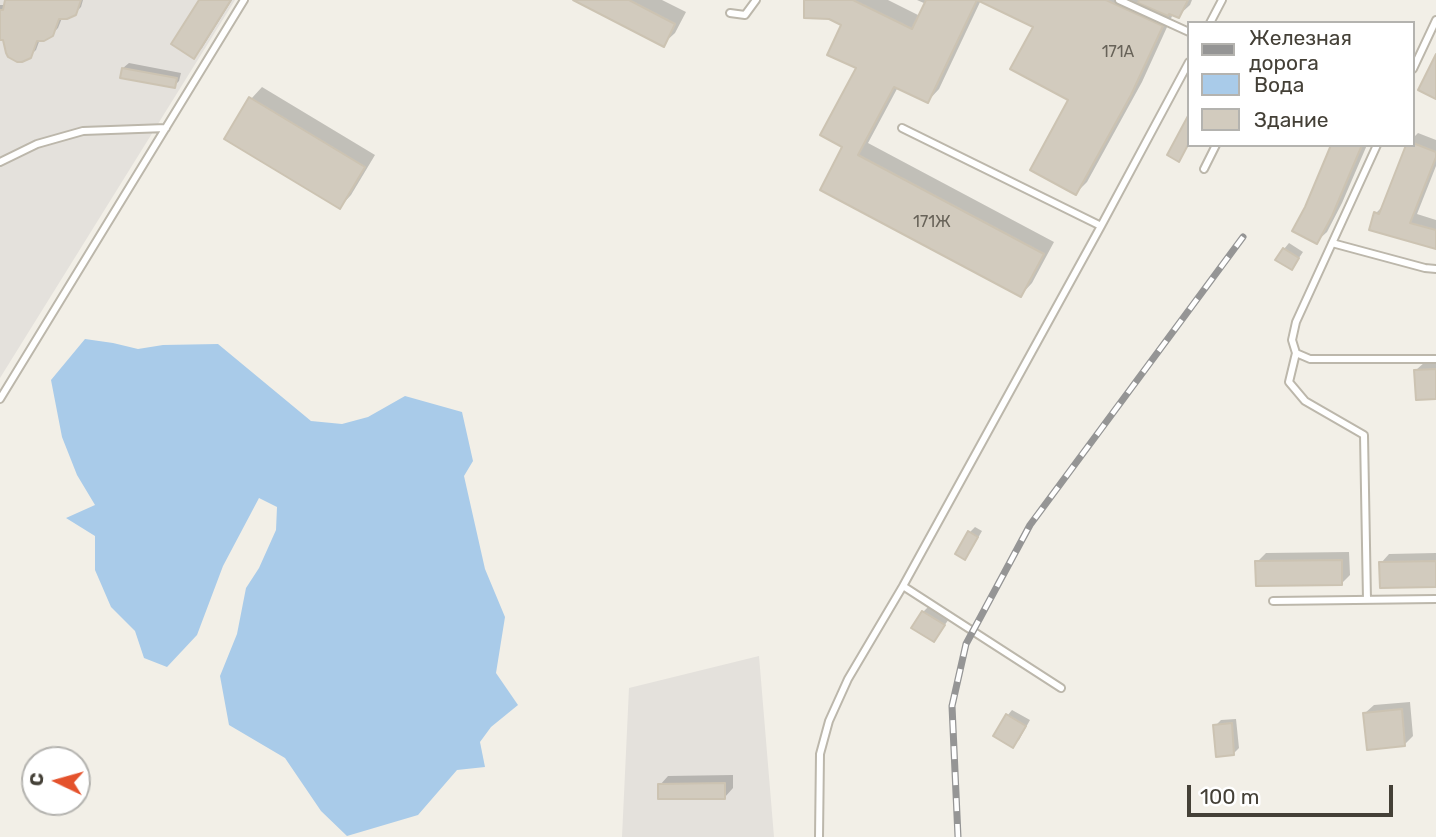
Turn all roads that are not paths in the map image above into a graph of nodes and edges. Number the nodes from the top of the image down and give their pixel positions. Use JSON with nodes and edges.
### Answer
{"nodes":[{"id":1,"x":244,"y":0,"type":"edge"},
{"id":2,"x":756,"y":0,"type":"edge"},
{"id":3,"x":1119,"y":0,"type":"edge"},
{"id":4,"x":1222,"y":0,"type":"edge"},
{"id":5,"x":730,"y":13,"type":"dead end"},
{"id":6,"x":1436,"y":20,"type":"edge"},
{"id":7,"x":1211,"y":21,"type":"edge"},
{"id":8,"x":1188,"y":32,"type":"edge"},
{"id":9,"x":1188,"y":64,"type":"edge"},
{"id":10,"x":1415,"y":65,"type":"edge"},
{"id":11,"x":166,"y":128,"type":"junction"},
{"id":12,"x":902,"y":128,"type":"dead end"},
{"id":13,"x":1215,"y":147,"type":"edge"},
{"id":14,"x":1376,"y":147,"type":"edge"},
{"id":15,"x":0,"y":162,"type":"edge"},
{"id":16,"x":1204,"y":169,"type":"dead end"},
{"id":17,"x":1101,"y":226,"type":"junction"},
{"id":18,"x":1332,"y":243,"type":"junction"},
{"id":19,"x":1436,"y":269,"type":"edge"},
{"id":20,"x":1296,"y":353,"type":"junction"},
{"id":21,"x":1436,"y":359,"type":"edge"},
{"id":22,"x":0,"y":399,"type":"edge"},
{"id":23,"x":903,"y":586,"type":"junction"},
{"id":24,"x":1436,"y":599,"type":"edge"},
{"id":25,"x":1367,"y":600,"type":"junction"},
{"id":26,"x":1273,"y":601,"type":"dead end"},
{"id":27,"x":1061,"y":688,"type":"dead end"},
{"id":28,"x":819,"y":837,"type":"edge"}],
"edges":[{"from":1,"to":11,"type":"lane"},
{"from":2,"to":5,"type":"lane"},
{"from":3,"to":8,"type":"lane"},
{"from":4,"to":7,"type":"lane"},
{"from":6,"to":10,"type":"lane"},
{"from":9,"to":17,"type":"lane"},
{"from":11,"to":15,"type":"lane"},
{"from":11,"to":22,"type":"lane"},
{"from":12,"to":17,"type":"lane"},
{"from":13,"to":16,"type":"lane"},
{"from":14,"to":18,"type":"lane"},
{"from":17,"to":23,"type":"lane"},
{"from":18,"to":19,"type":"lane"},
{"from":18,"to":20,"type":"lane"},
{"from":20,"to":21,"type":"lane"},
{"from":20,"to":25,"type":"lane"},
{"from":23,"to":27,"type":"lane"},
{"from":23,"to":28,"type":"lane"},
{"from":24,"to":25,"type":"lane"},
{"from":25,"to":26,"type":"lane"}]}
